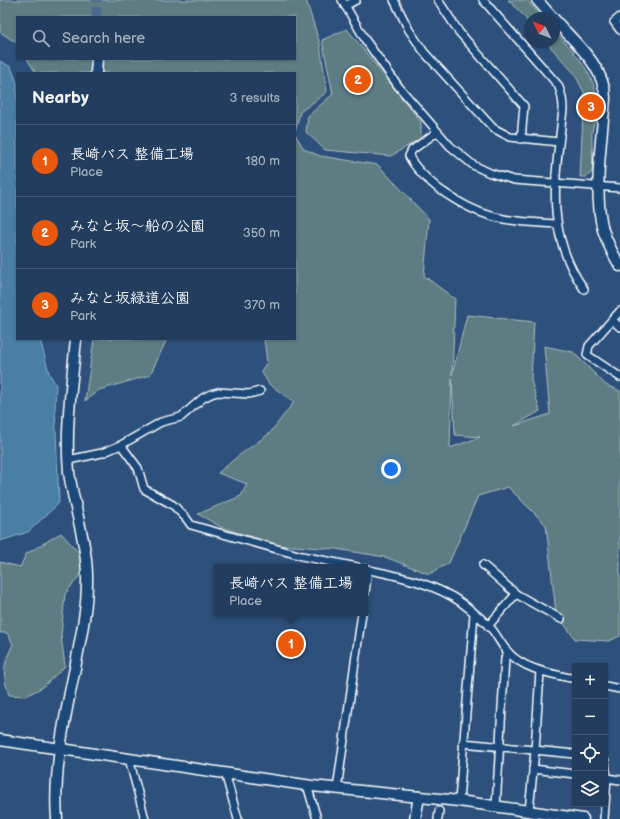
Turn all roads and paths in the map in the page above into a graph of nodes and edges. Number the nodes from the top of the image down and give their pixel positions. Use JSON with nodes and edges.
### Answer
{"nodes":[{"id":1,"x":356,"y":0,"type":"edge"},
{"id":2,"x":394,"y":0,"type":"edge"},
{"id":3,"x":438,"y":0,"type":"edge"},
{"id":4,"x":483,"y":0,"type":"edge"},
{"id":5,"x":537,"y":0,"type":"edge"},
{"id":6,"x":344,"y":3,"type":"edge"},
{"id":7,"x":547,"y":12,"type":"edge"},
{"id":8,"x":620,"y":17,"type":"edge"},
{"id":9,"x":560,"y":27,"type":"edge"},
{"id":10,"x":620,"y":30,"type":"edge"},
{"id":11,"x":97,"y":60,"type":"edge"},
{"id":12,"x":96,"y":72,"type":"edge"},
{"id":13,"x":437,"y":132,"type":"junction"},
{"id":14,"x":521,"y":139,"type":"junction"},
{"id":15,"x":559,"y":142,"type":"junction"},
{"id":16,"x":555,"y":183,"type":"junction"},
{"id":17,"x":599,"y":188,"type":"junction"},
{"id":18,"x":620,"y":188,"type":"edge"},
{"id":19,"x":557,"y":224,"type":"junction"},
{"id":20,"x":620,"y":266,"type":"edge"},
{"id":21,"x":584,"y":289,"type":"dead end"},
{"id":22,"x":620,"y":311,"type":"edge"},
{"id":23,"x":612,"y":320,"type":"junction"},
{"id":24,"x":620,"y":327,"type":"edge"},
{"id":25,"x":76,"y":340,"type":"edge"},
{"id":26,"x":620,"y":377,"type":"edge"},
{"id":27,"x":260,"y":391,"type":"dead end"},
{"id":28,"x":121,"y":445,"type":"junction"},
{"id":29,"x":68,"y":460,"type":"junction"},
{"id":30,"x":342,"y":564,"type":"edge"},
{"id":31,"x":483,"y":564,"type":"dead end"},
{"id":32,"x":368,"y":569,"type":"edge"},
{"id":33,"x":516,"y":594,"type":"junction"},
{"id":34,"x":474,"y":614,"type":"junction"},
{"id":35,"x":362,"y":616,"type":"edge"},
{"id":36,"x":561,"y":619,"type":"dead end"},
{"id":37,"x":488,"y":626,"type":"junction"},
{"id":38,"x":508,"y":652,"type":"junction"},
{"id":39,"x":540,"y":670,"type":"junction"},
{"id":40,"x":572,"y":678,"type":"edge"},
{"id":41,"x":608,"y":687,"type":"edge"},
{"id":42,"x":620,"y":689,"type":"edge"},
{"id":43,"x":0,"y":740,"type":"edge"},
{"id":44,"x":463,"y":743,"type":"junction"},
{"id":45,"x":500,"y":747,"type":"junction"},
{"id":46,"x":61,"y":749,"type":"junction"},
{"id":47,"x":536,"y":751,"type":"junction"},
{"id":48,"x":572,"y":754,"type":"edge"},
{"id":49,"x":129,"y":759,"type":"junction"},
{"id":50,"x":533,"y":769,"type":"junction"},
{"id":51,"x":225,"y":773,"type":"junction"},
{"id":52,"x":572,"y":774,"type":"edge"},
{"id":53,"x":608,"y":778,"type":"edge"},
{"id":54,"x":620,"y":780,"type":"edge"},
{"id":55,"x":307,"y":785,"type":"junction"},
{"id":56,"x":337,"y":789,"type":"junction"},
{"id":57,"x":419,"y":798,"type":"junction"},
{"id":58,"x":459,"y":801,"type":"junction"},
{"id":59,"x":496,"y":807,"type":"junction"},
{"id":60,"x":605,"y":807,"type":"edge"},
{"id":61,"x":439,"y":811,"type":"dead end"},
{"id":62,"x":529,"y":812,"type":"junction"},
{"id":63,"x":57,"y":819,"type":"edge"},
{"id":64,"x":146,"y":819,"type":"edge"},
{"id":65,"x":238,"y":819,"type":"edge"},
{"id":66,"x":317,"y":819,"type":"edge"},
{"id":67,"x":415,"y":819,"type":"edge"},
{"id":68,"x":438,"y":819,"type":"edge"},
{"id":69,"x":583,"y":819,"type":"edge"},
{"id":70,"x":604,"y":819,"type":"edge"}],
"edges":[{"from":1,"to":6,"type":"street"},
{"from":2,"to":14,"type":"street"},
{"from":3,"to":14,"type":"street"},
{"from":4,"to":15,"type":"street"},
{"from":5,"to":7,"type":"street"},
{"from":6,"to":13,"type":"street"},
{"from":8,"to":10,"type":"street"},
{"from":9,"to":17,"type":"street"},
{"from":11,"to":12,"type":"street"},
{"from":13,"to":16,"type":"street"},
{"from":13,"to":19,"type":"street"},
{"from":14,"to":15,"type":"street"},
{"from":15,"to":16,"type":"street"},
{"from":16,"to":17,"type":"street"},
{"from":16,"to":19,"type":"street"},
{"from":17,"to":18,"type":"street"},
{"from":17,"to":20,"type":"street"},
{"from":19,"to":21,"type":"street"},
{"from":22,"to":23,"type":"street"},
{"from":23,"to":24,"type":"street"},
{"from":23,"to":26,"type":"street"},
{"from":25,"to":29,"type":"street"},
{"from":27,"to":28,"type":"street"},
{"from":28,"to":29,"type":"street"},
{"from":28,"to":30,"type":"street"},
{"from":29,"to":46,"type":"street"},
{"from":31,"to":33,"type":"street"},
{"from":32,"to":34,"type":"street"},
{"from":33,"to":36,"type":"street"},
{"from":33,"to":37,"type":"street"},
{"from":34,"to":37,"type":"street"},
{"from":34,"to":44,"type":"street"},
{"from":35,"to":56,"type":"street"},
{"from":37,"to":38,"type":"street"},
{"from":38,"to":39,"type":"street"},
{"from":38,"to":45,"type":"street"},
{"from":39,"to":40,"type":"street"},
{"from":39,"to":47,"type":"street"},
{"from":41,"to":42,"type":"street"},
{"from":43,"to":46,"type":"street"},
{"from":44,"to":45,"type":"street"},
{"from":44,"to":58,"type":"street"},
{"from":45,"to":47,"type":"street"},
{"from":45,"to":59,"type":"street"},
{"from":46,"to":49,"type":"street"},
{"from":46,"to":63,"type":"street"},
{"from":47,"to":48,"type":"street"},
{"from":47,"to":50,"type":"street"},
{"from":49,"to":51,"type":"street"},
{"from":49,"to":64,"type":"street"},
{"from":50,"to":52,"type":"street"},
{"from":50,"to":62,"type":"street"},
{"from":51,"to":55,"type":"street"},
{"from":51,"to":65,"type":"street"},
{"from":53,"to":54,"type":"street"},
{"from":55,"to":56,"type":"street"},
{"from":55,"to":66,"type":"street"},
{"from":56,"to":57,"type":"street"},
{"from":57,"to":58,"type":"street"},
{"from":57,"to":67,"type":"street"},
{"from":58,"to":59,"type":"street"},
{"from":59,"to":62,"type":"street"},
{"from":60,"to":70,"type":"street"},
{"from":61,"to":68,"type":"street"},
{"from":62,"to":69,"type":"street"}]}
